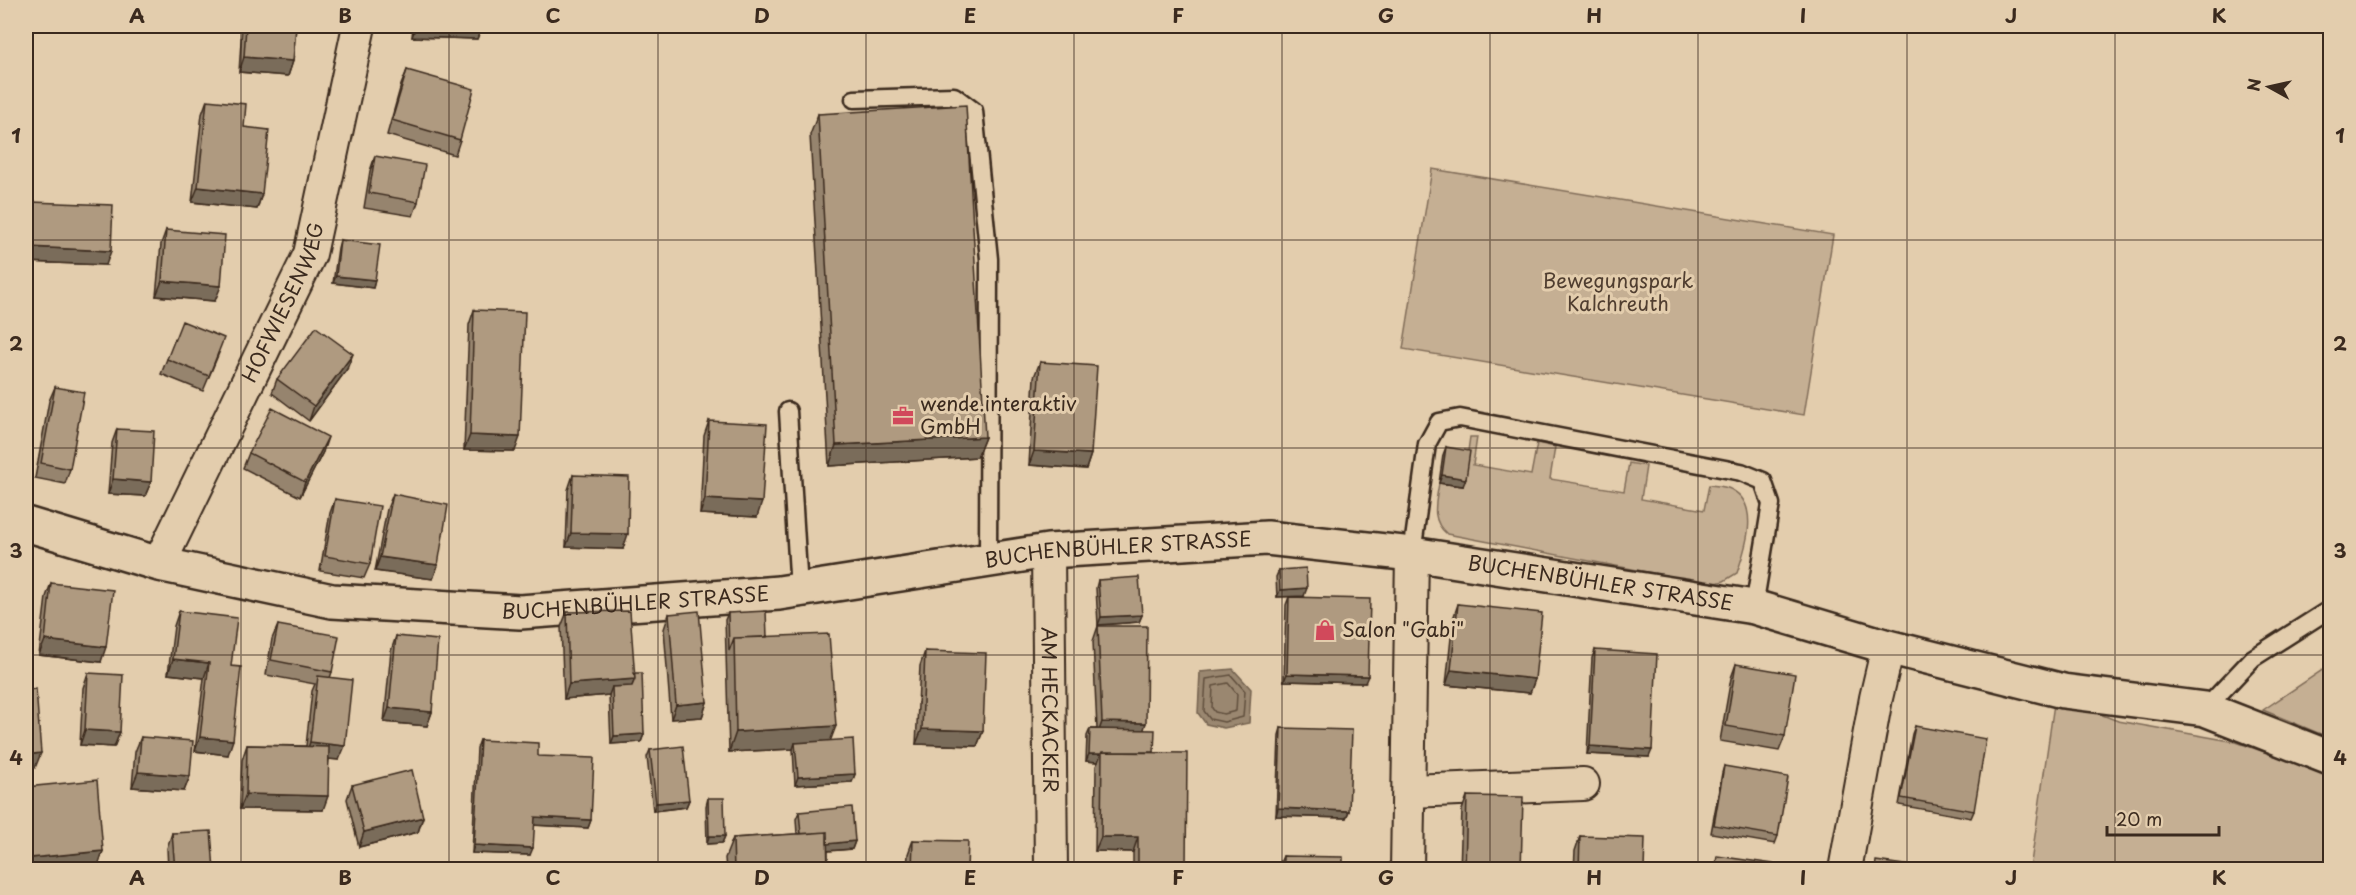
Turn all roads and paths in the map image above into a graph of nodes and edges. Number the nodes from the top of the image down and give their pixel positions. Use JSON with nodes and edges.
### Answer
{"nodes":[{"id":1,"x":359,"y":26,"type":"edge"},
{"id":2,"x":854,"y":99,"type":"dead end"},
{"id":3,"x":788,"y":411,"type":"dead end"},
{"id":4,"x":26,"y":524,"type":"edge"},
{"id":5,"x":1048,"y":551,"type":"junction"},
{"id":6,"x":1412,"y":554,"type":"junction"},
{"id":7,"x":988,"y":561,"type":"junction"},
{"id":8,"x":159,"y":564,"type":"junction"},
{"id":9,"x":799,"y":590,"type":"junction"},
{"id":10,"x":1754,"y":607,"type":"junction"},
{"id":11,"x":2331,"y":609,"type":"edge"},
{"id":12,"x":1888,"y":647,"type":"junction"},
{"id":13,"x":2205,"y":709,"type":"junction"},
{"id":14,"x":2331,"y":758,"type":"edge"},
{"id":15,"x":1583,"y":784,"type":"dead end"},
{"id":16,"x":1410,"y":791,"type":"junction"},
{"id":17,"x":1051,"y":870,"type":"edge"},
{"id":18,"x":1407,"y":870,"type":"edge"},
{"id":19,"x":1845,"y":870,"type":"edge"}],
"edges":[{"from":1,"to":8,"type":"street","name":"HOFWIESENWEG"},
{"from":2,"to":7,"type":"lane"},
{"from":3,"to":9,"type":"lane"},
{"from":4,"to":8,"type":"street","name":"BUCHENBÜHLER STRASSE"},
{"from":5,"to":6,"type":"street","name":"BUCHENBÜHLER STRASSE"},
{"from":5,"to":7,"type":"street","name":"BUCHENBÜHLER STRASSE"},
{"from":5,"to":17,"type":"street","name":"AM HECKACKER"},
{"from":6,"to":10,"type":"street","name":"BUCHENBÜHLER STRASSE"},
{"from":6,"to":10,"type":"lane"},
{"from":6,"to":16,"type":"street"},
{"from":7,"to":9,"type":"street","name":"BUCHENBÜHLER STRASSE"},
{"from":8,"to":9,"type":"street","name":"BUCHENBÜHLER STRASSE"},
{"from":10,"to":12,"type":"street","name":"BUCHENBÜHLER STRASSE"},
{"from":11,"to":13,"type":"lane"},
{"from":12,"to":13,"type":"street","name":"BUCHENBÜHLER STRASSE"},
{"from":12,"to":19,"type":"street"},
{"from":13,"to":14,"type":"street","name":"BUCHENBÜHLER STRASSE"},
{"from":15,"to":16,"type":"street"},
{"from":16,"to":18,"type":"street"}]}
